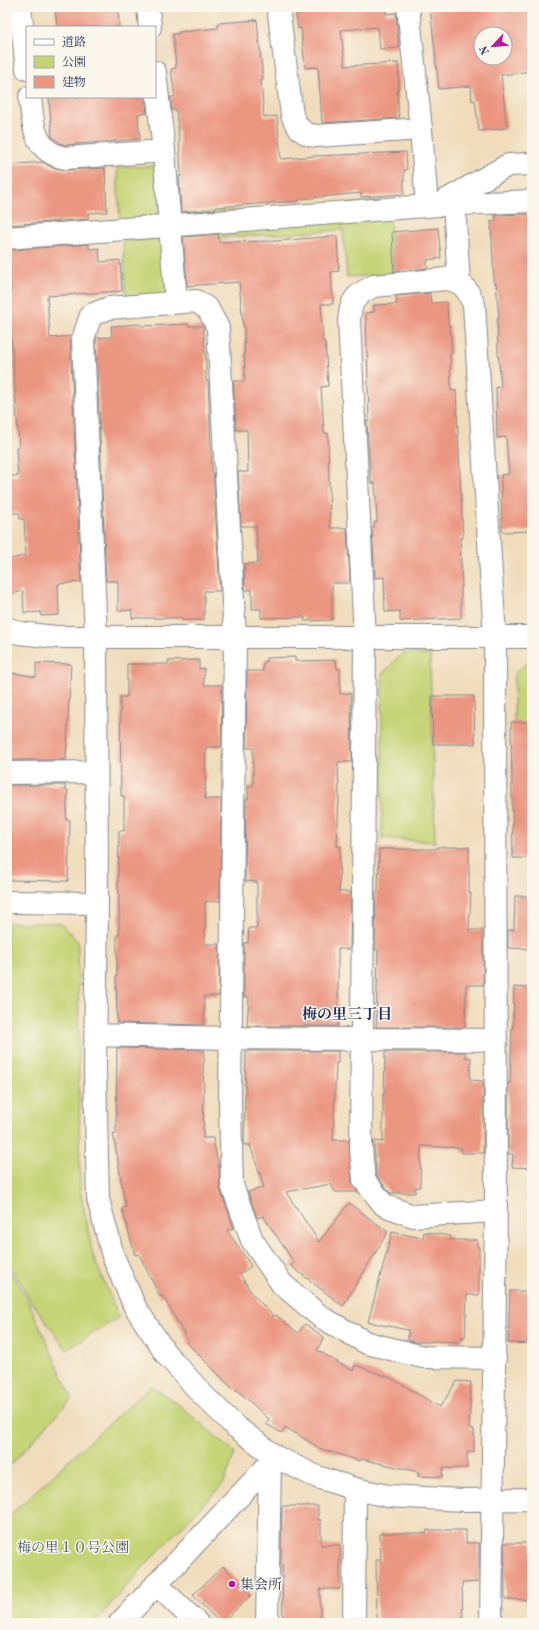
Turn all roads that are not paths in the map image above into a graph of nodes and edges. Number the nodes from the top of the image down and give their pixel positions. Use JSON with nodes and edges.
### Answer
{"nodes":[{"id":1,"x":20,"y":7,"type":"edge"},
{"id":2,"x":148,"y":7,"type":"edge"},
{"id":3,"x":278,"y":7,"type":"edge"},
{"id":4,"x":408,"y":7,"type":"edge"},
{"id":5,"x":150,"y":26,"type":"edge"},
{"id":6,"x":26,"y":60,"type":"edge"},
{"id":7,"x":156,"y":81,"type":"edge"},
{"id":8,"x":30,"y":98,"type":"edge"},
{"id":9,"x":421,"y":129,"type":"junction"},
{"id":10,"x":164,"y":151,"type":"junction"},
{"id":11,"x":532,"y":164,"type":"edge"},
{"id":12,"x":531,"y":201,"type":"edge"},
{"id":13,"x":440,"y":205,"type":"junction"},
{"id":14,"x":171,"y":226,"type":"junction"},
{"id":15,"x":7,"y":238,"type":"edge"},
{"id":16,"x":459,"y":284,"type":"junction"},
{"id":17,"x":176,"y":302,"type":"junction"},
{"id":18,"x":7,"y":628,"type":"edge"},
{"id":19,"x":96,"y":637,"type":"junction"},
{"id":20,"x":235,"y":637,"type":"junction"},
{"id":21,"x":365,"y":637,"type":"junction"},
{"id":22,"x":495,"y":637,"type":"junction"},
{"id":23,"x":532,"y":637,"type":"edge"},
{"id":24,"x":96,"y":772,"type":"junction"},
{"id":25,"x":7,"y":773,"type":"edge"},
{"id":26,"x":7,"y":902,"type":"edge"},
{"id":27,"x":97,"y":903,"type":"junction"},
{"id":28,"x":95,"y":1035,"type":"junction"},
{"id":29,"x":230,"y":1038,"type":"junction"},
{"id":30,"x":362,"y":1038,"type":"junction"},
{"id":31,"x":496,"y":1040,"type":"junction"},
{"id":32,"x":496,"y":1211,"type":"junction"},
{"id":33,"x":495,"y":1358,"type":"junction"},
{"id":34,"x":273,"y":1460,"type":"junction"},
{"id":35,"x":354,"y":1489,"type":"junction"},
{"id":36,"x":532,"y":1499,"type":"edge"},
{"id":37,"x":493,"y":1500,"type":"junction"},
{"id":38,"x":156,"y":1584,"type":"junction"},
{"id":39,"x":120,"y":1623,"type":"edge"},
{"id":40,"x":197,"y":1623,"type":"edge"},
{"id":41,"x":267,"y":1623,"type":"edge"},
{"id":42,"x":354,"y":1623,"type":"edge"},
{"id":43,"x":491,"y":1623,"type":"edge"}],
"edges":[{"from":1,"to":6,"type":"street"},
{"from":2,"to":5,"type":"street"},
{"from":3,"to":9,"type":"street"},
{"from":4,"to":9,"type":"street"},
{"from":7,"to":10,"type":"street"},
{"from":8,"to":10,"type":"street"},
{"from":9,"to":13,"type":"street"},
{"from":10,"to":14,"type":"street"},
{"from":11,"to":13,"type":"street"},
{"from":12,"to":13,"type":"street"},
{"from":13,"to":14,"type":"street"},
{"from":13,"to":16,"type":"street"},
{"from":14,"to":15,"type":"street"},
{"from":14,"to":17,"type":"street"},
{"from":16,"to":21,"type":"street"},
{"from":16,"to":22,"type":"street"},
{"from":17,"to":19,"type":"street"},
{"from":17,"to":20,"type":"street"},
{"from":18,"to":19,"type":"street"},
{"from":19,"to":20,"type":"street"},
{"from":19,"to":24,"type":"street"},
{"from":20,"to":21,"type":"street"},
{"from":20,"to":29,"type":"street"},
{"from":21,"to":22,"type":"street"},
{"from":21,"to":30,"type":"street"},
{"from":22,"to":23,"type":"street"},
{"from":22,"to":31,"type":"street"},
{"from":24,"to":25,"type":"street"},
{"from":24,"to":27,"type":"street"},
{"from":26,"to":27,"type":"street"},
{"from":27,"to":28,"type":"street"},
{"from":28,"to":29,"type":"street"},
{"from":28,"to":34,"type":"street"},
{"from":29,"to":30,"type":"street"},
{"from":29,"to":33,"type":"street"},
{"from":30,"to":31,"type":"street"},
{"from":30,"to":32,"type":"street"},
{"from":31,"to":32,"type":"street"},
{"from":32,"to":33,"type":"street"},
{"from":33,"to":37,"type":"street"},
{"from":34,"to":35,"type":"street"},
{"from":34,"to":38,"type":"street"},
{"from":34,"to":41,"type":"street"},
{"from":35,"to":37,"type":"street"},
{"from":35,"to":42,"type":"street"},
{"from":36,"to":37,"type":"street"},
{"from":37,"to":43,"type":"street"},
{"from":38,"to":39,"type":"street"},
{"from":38,"to":40,"type":"street"}]}
